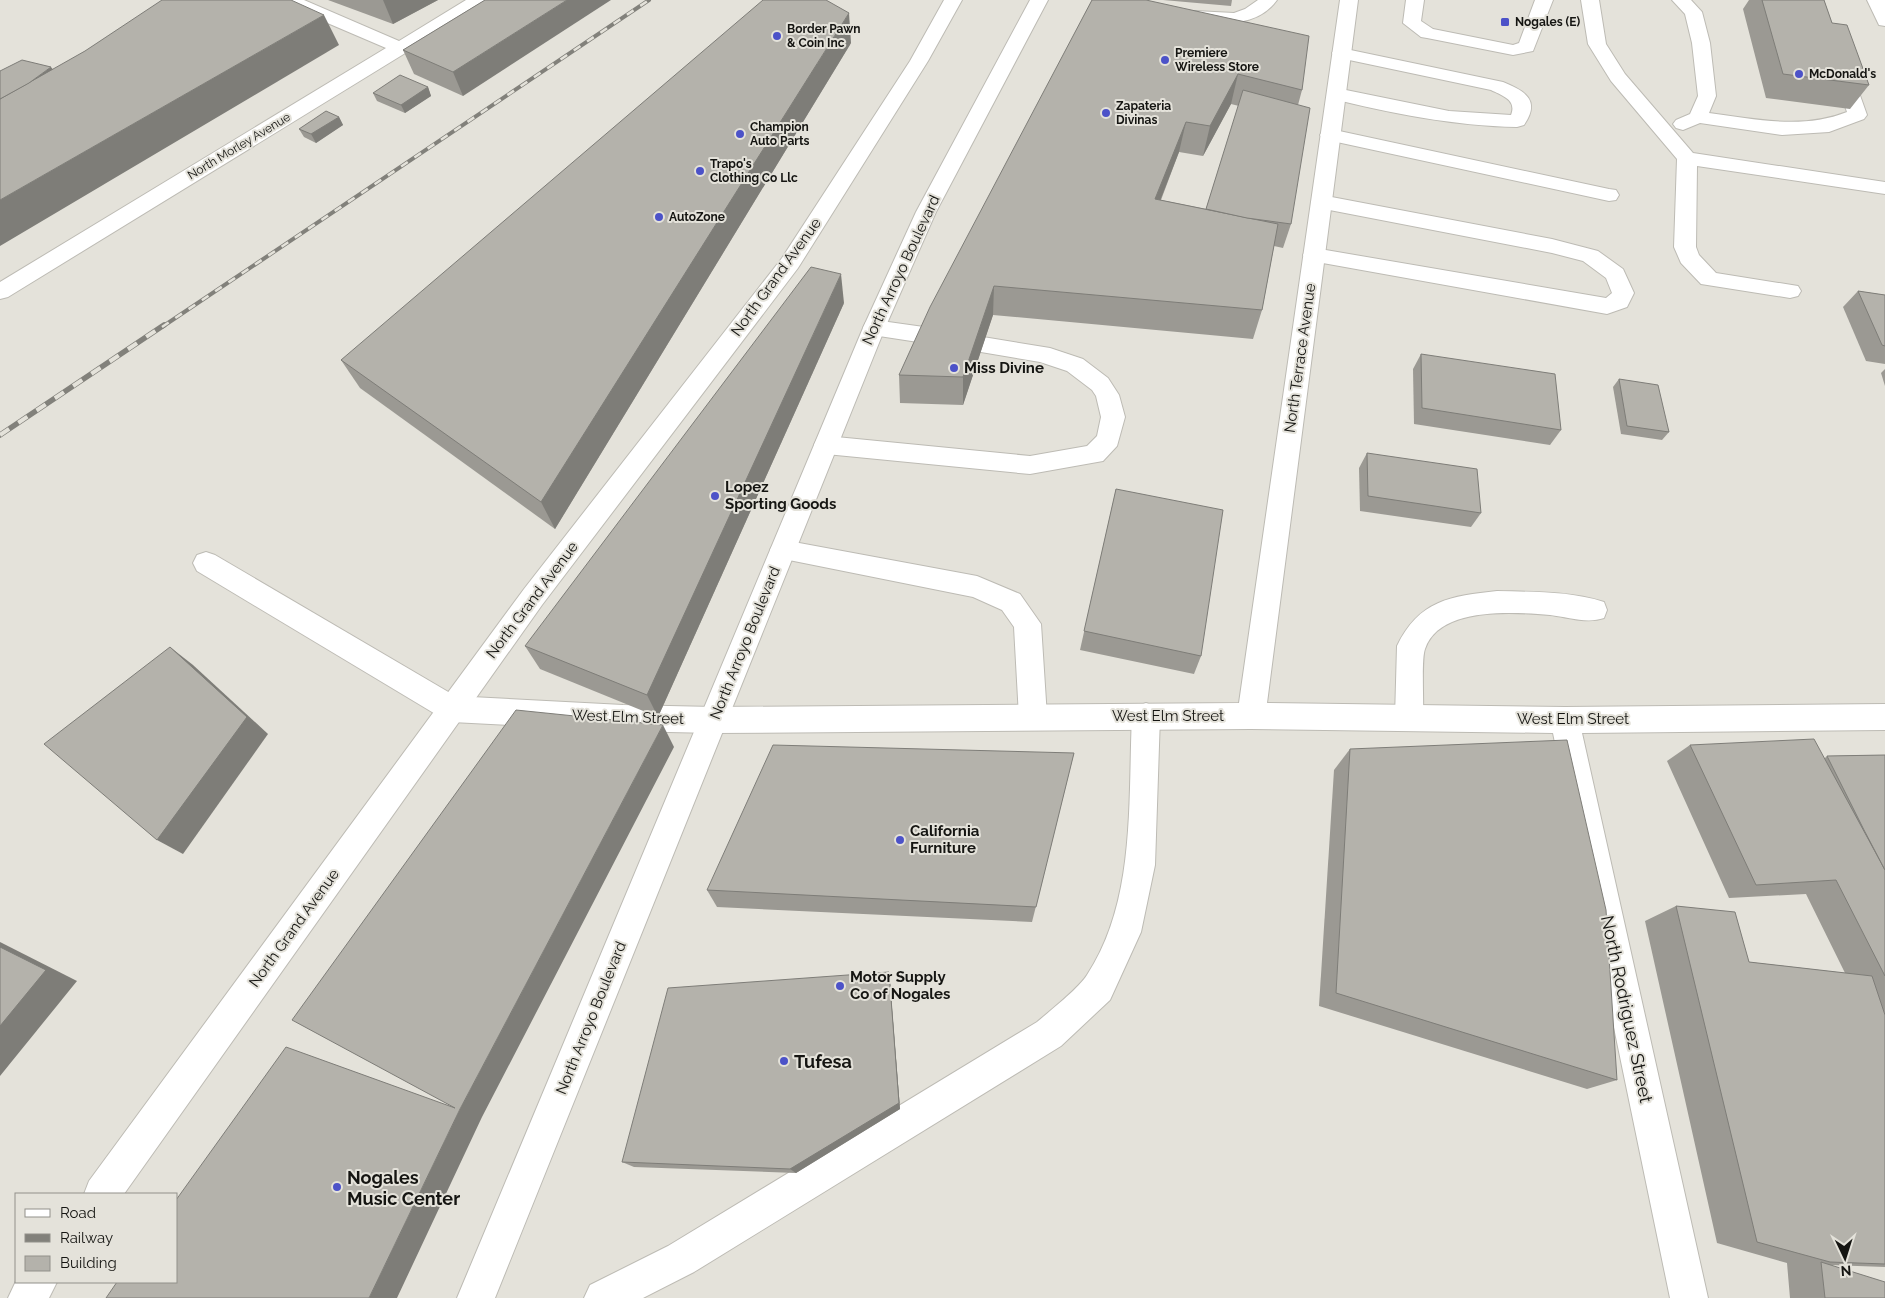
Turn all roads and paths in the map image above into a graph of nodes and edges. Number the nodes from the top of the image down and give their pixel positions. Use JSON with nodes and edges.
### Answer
{"nodes":[{"id":1,"x":288,"y":0,"type":"edge"},
{"id":2,"x":478,"y":0,"type":"edge"},
{"id":3,"x":953,"y":0,"type":"edge"},
{"id":4,"x":1038,"y":0,"type":"edge"},
{"id":5,"x":1268,"y":0,"type":"edge"},
{"id":6,"x":1348,"y":0,"type":"edge"},
{"id":7,"x":1415,"y":0,"type":"edge"},
{"id":8,"x":1544,"y":0,"type":"edge"},
{"id":9,"x":1590,"y":0,"type":"edge"},
{"id":10,"x":1681,"y":0,"type":"edge"},
{"id":11,"x":1876,"y":0,"type":"edge"},
{"id":12,"x":1178,"y":14,"type":"edge"},
{"id":13,"x":1885,"y":21,"type":"edge"},
{"id":14,"x":401,"y":48,"type":"junction"},
{"id":15,"x":1341,"y":52,"type":"junction"},
{"id":16,"x":1836,"y":52,"type":"edge"},
{"id":17,"x":1336,"y":94,"type":"junction"},
{"id":18,"x":1698,"y":117,"type":"junction"},
{"id":19,"x":1664,"y":130,"type":"junction"},
{"id":20,"x":1330,"y":135,"type":"junction"},
{"id":21,"x":1687,"y":158,"type":"junction"},
{"id":22,"x":1885,"y":188,"type":"edge"},
{"id":23,"x":1609,"y":195,"type":"dead end"},
{"id":24,"x":1321,"y":202,"type":"junction"},
{"id":25,"x":1314,"y":255,"type":"junction"},
{"id":26,"x":1790,"y":291,"type":"dead end"},
{"id":27,"x":0,"y":292,"type":"edge"},
{"id":28,"x":874,"y":328,"type":"junction"},
{"id":29,"x":931,"y":336,"type":"edge"},
{"id":30,"x":983,"y":345,"type":"edge"},
{"id":31,"x":826,"y":445,"type":"junction"},
{"id":32,"x":783,"y":550,"type":"junction"},
{"id":33,"x":206,"y":563,"type":"dead end"},
{"id":34,"x":1594,"y":610,"type":"dead end"},
{"id":35,"x":452,"y":710,"type":"junction"},
{"id":36,"x":1146,"y":716,"type":"junction"},
{"id":37,"x":1252,"y":716,"type":"junction"},
{"id":38,"x":1033,"y":717,"type":"junction"},
{"id":39,"x":1885,"y":717,"type":"edge"},
{"id":40,"x":1409,"y":718,"type":"junction"},
{"id":41,"x":714,"y":720,"type":"junction"},
{"id":42,"x":1565,"y":720,"type":"junction"},
{"id":43,"x":103,"y":1193,"type":"edge"},
{"id":44,"x":37,"y":1283,"type":"edge"},
{"id":45,"x":27,"y":1298,"type":"edge"},
{"id":46,"x":476,"y":1298,"type":"edge"},
{"id":47,"x":603,"y":1298,"type":"edge"},
{"id":48,"x":1689,"y":1298,"type":"edge"}],
"edges":[{"from":1,"to":14,"type":"street"},
{"from":2,"to":14,"type":"street","name":"North Morley Avenue"},
{"from":3,"to":35,"type":"street","name":"North Grand Avenue"},
{"from":4,"to":28,"type":"street","name":"North Arroyo Boulevard"},
{"from":5,"to":12,"type":"street"},
{"from":6,"to":15,"type":"street","name":"North Terrace Avenue"},
{"from":7,"to":8,"type":"street"},
{"from":9,"to":19,"type":"street"},
{"from":10,"to":18,"type":"street"},
{"from":11,"to":13,"type":"street"},
{"from":14,"to":27,"type":"street","name":"North Morley Avenue"},
{"from":15,"to":17,"type":"street","name":"North Terrace Avenue"},
{"from":15,"to":17,"type":"street"},
{"from":16,"to":18,"type":"street"},
{"from":17,"to":20,"type":"street","name":"North Terrace Avenue"},
{"from":18,"to":19,"type":"street"},
{"from":19,"to":21,"type":"street"},
{"from":20,"to":23,"type":"street"},
{"from":20,"to":24,"type":"street","name":"North Terrace Avenue"},
{"from":21,"to":22,"type":"street"},
{"from":21,"to":26,"type":"street"},
{"from":24,"to":25,"type":"street","name":"North Terrace Avenue"},
{"from":24,"to":25,"type":"street"},
{"from":25,"to":37,"type":"street","name":"North Terrace Avenue"},
{"from":28,"to":29,"type":"street"},
{"from":28,"to":31,"type":"street","name":"North Arroyo Boulevard"},
{"from":30,"to":31,"type":"street"},
{"from":31,"to":32,"type":"street","name":"North Arroyo Boulevard"},
{"from":32,"to":38,"type":"street"},
{"from":32,"to":41,"type":"street","name":"North Arroyo Boulevard"},
{"from":33,"to":35,"type":"street"},
{"from":34,"to":40,"type":"street"},
{"from":35,"to":41,"type":"street","name":"West Elm Street"},
{"from":35,"to":43,"type":"street","name":"North Grand Avenue"},
{"from":36,"to":37,"type":"street","name":"West Elm Street"},
{"from":36,"to":38,"type":"street","name":"West Elm Street"},
{"from":36,"to":47,"type":"street"},
{"from":37,"to":40,"type":"street","name":"West Elm Street"},
{"from":38,"to":41,"type":"street","name":"West Elm Street"},
{"from":39,"to":42,"type":"street","name":"West Elm Street"},
{"from":40,"to":42,"type":"street","name":"West Elm Street"},
{"from":41,"to":46,"type":"street","name":"North Arroyo Boulevard"},
{"from":42,"to":48,"type":"street","name":"North Rodriguez Street"},
{"from":44,"to":45,"type":"street"}]}
